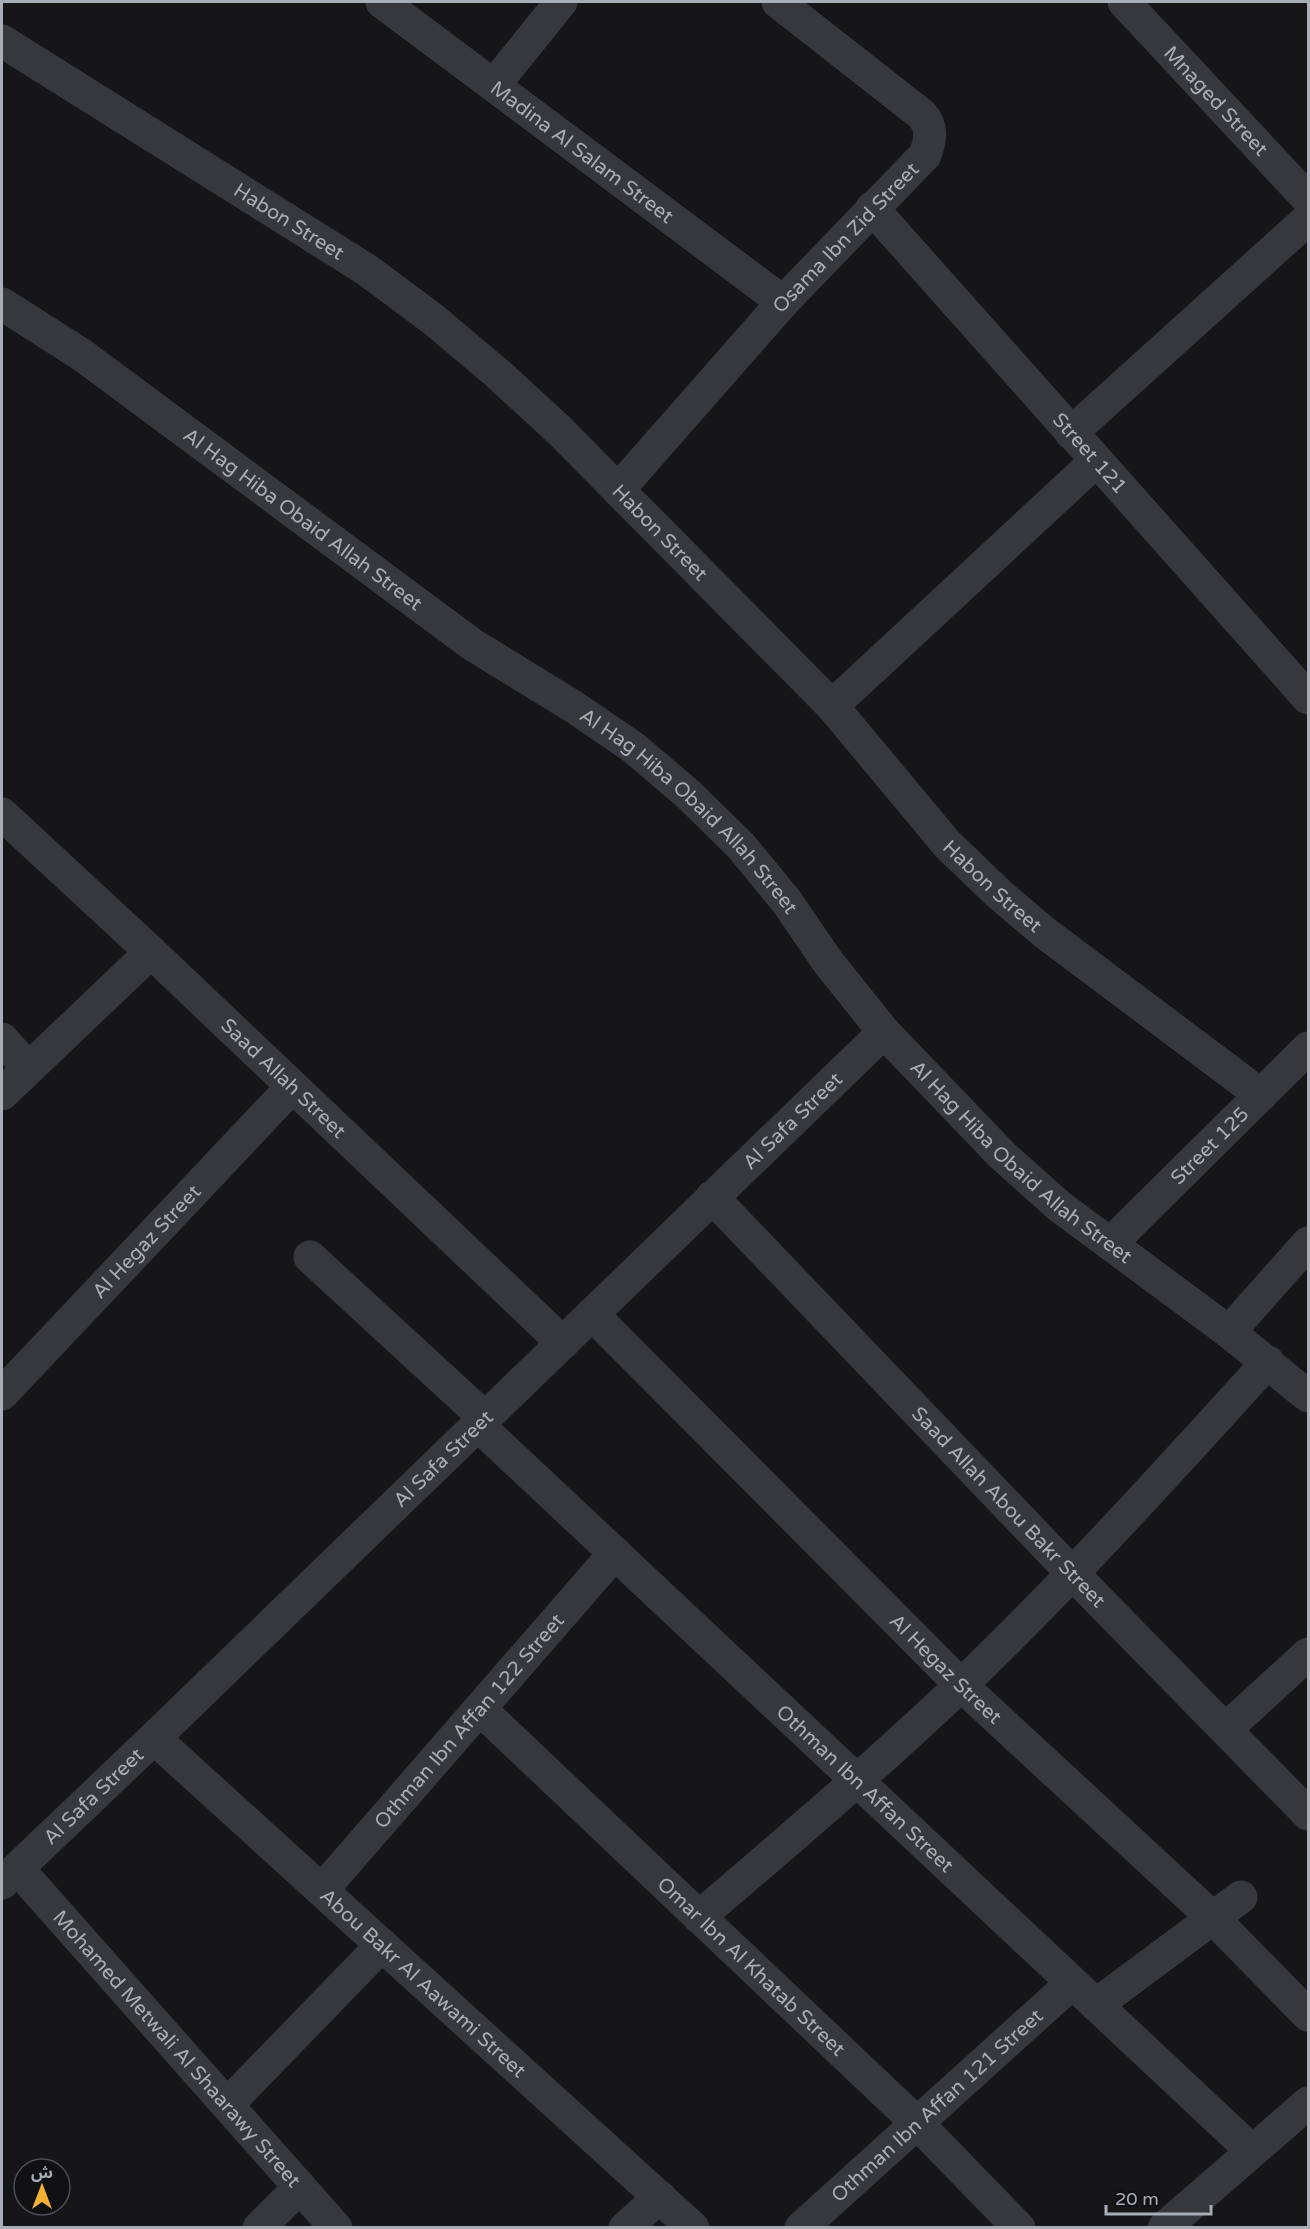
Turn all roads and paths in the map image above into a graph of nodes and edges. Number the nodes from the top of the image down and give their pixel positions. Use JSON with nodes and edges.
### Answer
{"nodes":[{"id":1,"x":382,"y":2,"type":"edge"},
{"id":2,"x":561,"y":2,"type":"edge"},
{"id":3,"x":778,"y":2,"type":"edge"},
{"id":4,"x":1124,"y":2,"type":"edge"},
{"id":5,"x":2,"y":41,"type":"edge"},
{"id":6,"x":494,"y":85,"type":"junction"},
{"id":7,"x":1308,"y":199,"type":"edge"},
{"id":8,"x":872,"y":208,"type":"junction"},
{"id":9,"x":1308,"y":219,"type":"edge"},
{"id":10,"x":783,"y":302,"type":"junction"},
{"id":11,"x":2,"y":304,"type":"edge"},
{"id":12,"x":1071,"y":433,"type":"junction"},
{"id":13,"x":1096,"y":461,"type":"junction"},
{"id":14,"x":618,"y":490,"type":"junction"},
{"id":15,"x":1308,"y":696,"type":"edge"},
{"id":16,"x":832,"y":706,"type":"junction"},
{"id":17,"x":2,"y":814,"type":"edge"},
{"id":18,"x":151,"y":952,"type":"junction"},
{"id":19,"x":884,"y":1032,"type":"junction"},
{"id":20,"x":2,"y":1039,"type":"edge"},
{"id":21,"x":1308,"y":1048,"type":"edge"},
{"id":22,"x":28,"y":1068,"type":"junction"},
{"id":23,"x":292,"y":1087,"type":"junction"},
{"id":24,"x":2,"y":1094,"type":"edge"},
{"id":25,"x":1261,"y":1095,"type":"junction"},
{"id":26,"x":712,"y":1197,"type":"junction"},
{"id":27,"x":1308,"y":1243,"type":"edge"},
{"id":28,"x":1110,"y":1244,"type":"junction"},
{"id":29,"x":310,"y":1257,"type":"dead end"},
{"id":30,"x":592,"y":1314,"type":"junction"},
{"id":31,"x":1229,"y":1332,"type":"junction"},
{"id":32,"x":563,"y":1343,"type":"junction"},
{"id":33,"x":1268,"y":1362,"type":"junction"},
{"id":34,"x":2,"y":1394,"type":"edge"},
{"id":35,"x":1308,"y":1396,"type":"edge"},
{"id":36,"x":482,"y":1421,"type":"junction"},
{"id":37,"x":615,"y":1553,"type":"junction"},
{"id":38,"x":1073,"y":1574,"type":"junction"},
{"id":39,"x":1308,"y":1654,"type":"edge"},
{"id":40,"x":962,"y":1684,"type":"junction"},
{"id":41,"x":480,"y":1709,"type":"junction"},
{"id":42,"x":1226,"y":1729,"type":"junction"},
{"id":43,"x":154,"y":1738,"type":"junction"},
{"id":44,"x":857,"y":1781,"type":"junction"},
{"id":45,"x":1308,"y":1814,"type":"edge"},
{"id":46,"x":10,"y":1876,"type":"edge"},
{"id":47,"x":322,"y":1890,"type":"junction"},
{"id":48,"x":1241,"y":1897,"type":"dead end"},
{"id":49,"x":699,"y":1917,"type":"junction"},
{"id":50,"x":1213,"y":1918,"type":"junction"},
{"id":51,"x":382,"y":1945,"type":"junction"},
{"id":52,"x":1072,"y":1983,"type":"junction"},
{"id":53,"x":1096,"y":2005,"type":"junction"},
{"id":54,"x":1308,"y":2015,"type":"edge"},
{"id":55,"x":1308,"y":2103,"type":"edge"},
{"id":56,"x":227,"y":2105,"type":"junction"},
{"id":57,"x":917,"y":2123,"type":"junction"},
{"id":58,"x":1252,"y":2151,"type":"junction"},
{"id":59,"x":300,"y":2187,"type":"junction"},
{"id":60,"x":660,"y":2197,"type":"junction"},
{"id":61,"x":259,"y":2228,"type":"edge"},
{"id":62,"x":336,"y":2228,"type":"edge"},
{"id":63,"x":625,"y":2228,"type":"edge"},
{"id":64,"x":693,"y":2228,"type":"edge"},
{"id":65,"x":801,"y":2228,"type":"edge"},
{"id":66,"x":1019,"y":2228,"type":"edge"},
{"id":67,"x":1164,"y":2228,"type":"edge"}],
"edges":[{"from":1,"to":6,"type":"street","name":"Madina Al Salam Street"},
{"from":2,"to":6,"type":"street"},
{"from":3,"to":8,"type":"street","name":"Osama Ibn Zid Street"},
{"from":4,"to":7,"type":"street","name":"Mnaged Street"},
{"from":5,"to":14,"type":"street","name":"Habon Street"},
{"from":6,"to":10,"type":"street","name":"Madina Al Salam Street"},
{"from":8,"to":10,"type":"street","name":"Osama Ibn Zid Street"},
{"from":8,"to":12,"type":"street","name":"Street 121"},
{"from":9,"to":12,"type":"street"},
{"from":10,"to":14,"type":"street","name":"Osama Ibn Zid Street"},
{"from":11,"to":19,"type":"street","name":"Al Hag Hiba Obaid Allah Street"},
{"from":12,"to":13,"type":"street","name":"Street 121"},
{"from":13,"to":15,"type":"street","name":"Street 121"},
{"from":13,"to":16,"type":"street"},
{"from":14,"to":16,"type":"street","name":"Habon Street"},
{"from":16,"to":25,"type":"street","name":"Habon Street"},
{"from":17,"to":18,"type":"street","name":"Saad Allah Street"},
{"from":18,"to":22,"type":"street"},
{"from":18,"to":23,"type":"street","name":"Saad Allah Street"},
{"from":19,"to":26,"type":"street","name":"Al Safa Street"},
{"from":19,"to":28,"type":"street","name":"Al Hag Hiba Obaid Allah Street"},
{"from":20,"to":22,"type":"street"},
{"from":21,"to":25,"type":"street","name":"Street 125"},
{"from":22,"to":24,"type":"street"},
{"from":23,"to":32,"type":"street","name":"Saad Allah Street"},
{"from":23,"to":34,"type":"street","name":"Al Hegaz Street"},
{"from":25,"to":28,"type":"street","name":"Street 125"},
{"from":26,"to":30,"type":"street","name":"Al Safa Street"},
{"from":26,"to":38,"type":"street","name":"Saad Allah Abou Bakr Street"},
{"from":27,"to":31,"type":"street"},
{"from":28,"to":31,"type":"street","name":"Al Hag Hiba Obaid Allah Street"},
{"from":29,"to":36,"type":"street","name":"Othman Ibn Affan Street"},
{"from":30,"to":32,"type":"street","name":"Al Safa Street"},
{"from":30,"to":40,"type":"street","name":"Al Hegaz Street"},
{"from":31,"to":33,"type":"street","name":"Al Hag Hiba Obaid Allah Street"},
{"from":32,"to":36,"type":"street","name":"Al Safa Street"},
{"from":33,"to":35,"type":"street","name":"Al Hag Hiba Obaid Allah Street"},
{"from":33,"to":38,"type":"street"},
{"from":36,"to":37,"type":"street","name":"Othman Ibn Affan Street"},
{"from":36,"to":43,"type":"street","name":"Al Safa Street"},
{"from":37,"to":41,"type":"street","name":"Othman Ibn Affan 122 Street"},
{"from":37,"to":44,"type":"street","name":"Othman Ibn Affan Street"},
{"from":38,"to":40,"type":"street"},
{"from":38,"to":42,"type":"street","name":"Saad Allah Abou Bakr Street"},
{"from":39,"to":42,"type":"street"},
{"from":40,"to":44,"type":"street"},
{"from":40,"to":50,"type":"street","name":"Al Hegaz Street"},
{"from":41,"to":47,"type":"street","name":"Othman Ibn Affan 122 Street"},
{"from":41,"to":49,"type":"street","name":"Omar Ibn Al Khatab Street"},
{"from":42,"to":45,"type":"street","name":"Saad Allah Abou Bakr Street"},
{"from":43,"to":46,"type":"street","name":"Al Safa Street"},
{"from":43,"to":47,"type":"street","name":"Abou Bakr Al Aawami Street"},
{"from":44,"to":49,"type":"street"},
{"from":44,"to":52,"type":"street","name":"Othman Ibn Affan Street"},
{"from":46,"to":56,"type":"street","name":"Mohamed Metwali Al Shaarawy Street"},
{"from":47,"to":51,"type":"street","name":"Abou Bakr Al Aawami Street"},
{"from":48,"to":50,"type":"street"},
{"from":49,"to":57,"type":"street","name":"Omar Ibn Al Khatab Street"},
{"from":50,"to":53,"type":"street"},
{"from":50,"to":54,"type":"street","name":"Al Hegaz Street"},
{"from":51,"to":56,"type":"street"},
{"from":51,"to":60,"type":"street","name":"Abou Bakr Al Aawami Street"},
{"from":52,"to":53,"type":"street","name":"Othman Ibn Affan Street"},
{"from":52,"to":57,"type":"street","name":"Othman Ibn Affan 121 Street"},
{"from":53,"to":58,"type":"street","name":"Othman Ibn Affan Street"},
{"from":55,"to":58,"type":"street"},
{"from":56,"to":59,"type":"street","name":"Mohamed Metwali Al Shaarawy Street"},
{"from":57,"to":65,"type":"street","name":"Othman Ibn Affan 121 Street"},
{"from":57,"to":66,"type":"street","name":"Omar Ibn Al Khatab Street"},
{"from":58,"to":67,"type":"street"},
{"from":59,"to":61,"type":"street"},
{"from":59,"to":62,"type":"street","name":"Mohamed Metwali Al Shaarawy Street"},
{"from":60,"to":63,"type":"street"},
{"from":60,"to":64,"type":"street","name":"Abou Bakr Al Aawami Street"}]}
